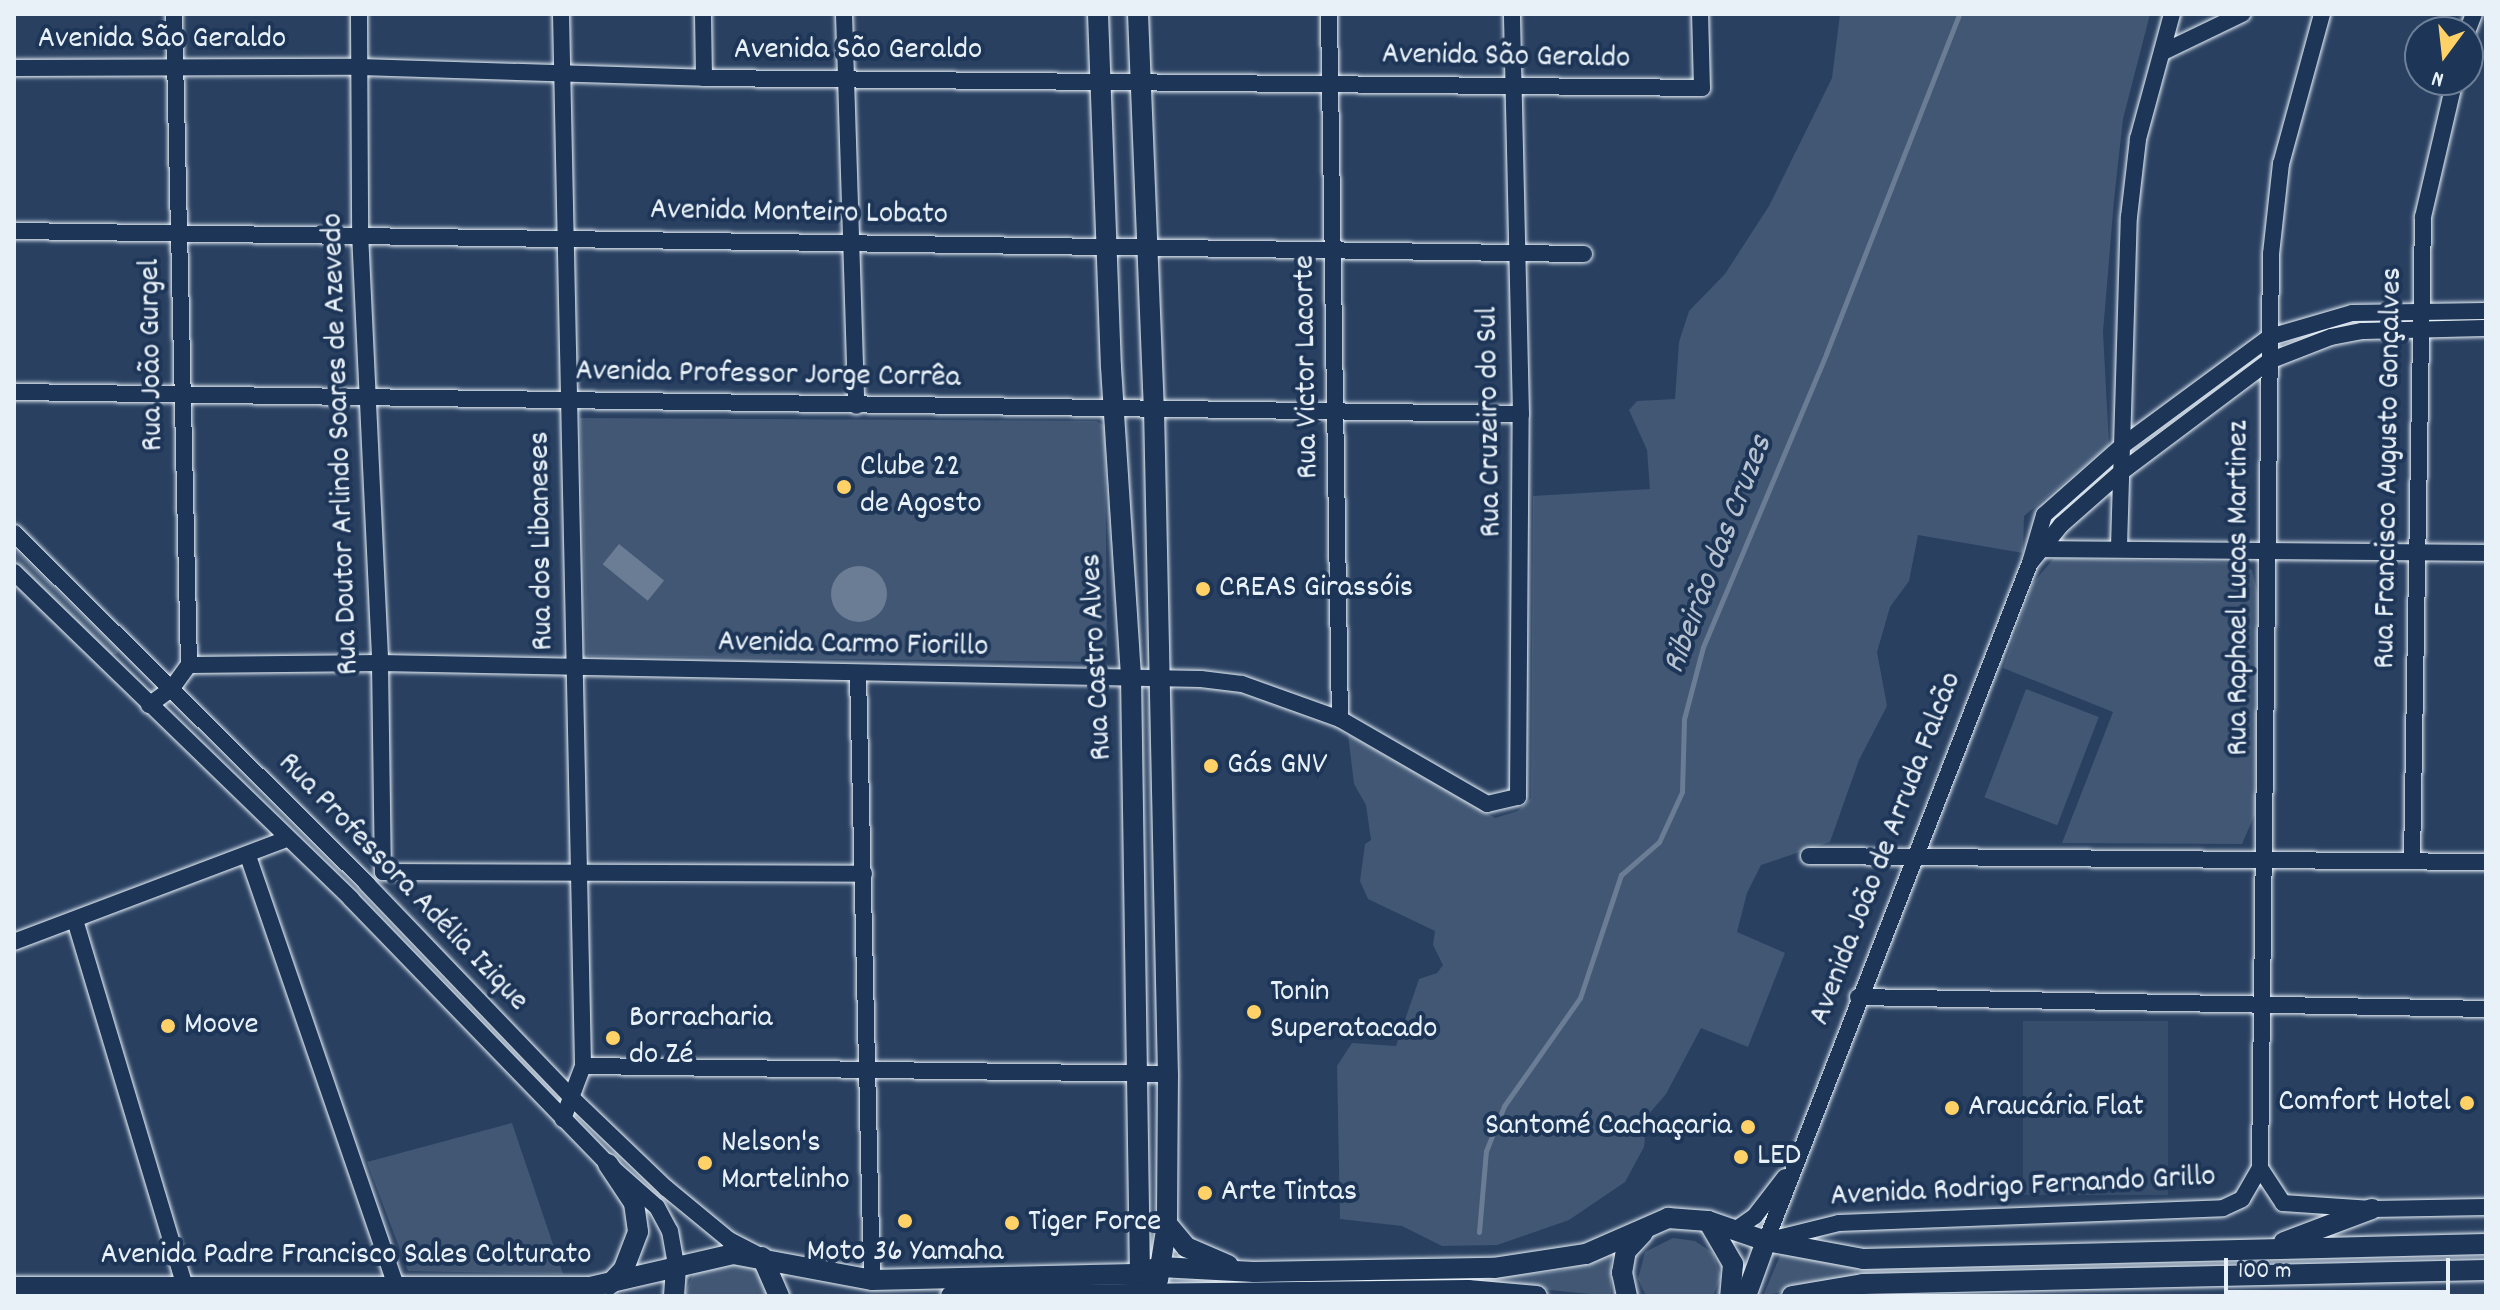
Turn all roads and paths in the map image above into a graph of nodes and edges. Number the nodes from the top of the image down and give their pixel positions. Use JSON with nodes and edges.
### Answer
{"nodes":[{"id":1,"x":174,"y":14,"type":"edge"},
{"id":2,"x":359,"y":14,"type":"edge"},
{"id":3,"x":561,"y":14,"type":"edge"},
{"id":4,"x":703,"y":14,"type":"edge"},
{"id":5,"x":844,"y":14,"type":"edge"},
{"id":6,"x":1098,"y":14,"type":"edge"},
{"id":7,"x":1138,"y":14,"type":"edge"},
{"id":8,"x":1329,"y":14,"type":"edge"},
{"id":9,"x":1512,"y":14,"type":"edge"},
{"id":10,"x":1700,"y":14,"type":"edge"},
{"id":11,"x":2172,"y":14,"type":"edge"},
{"id":12,"x":2242,"y":14,"type":"edge"},
{"id":13,"x":2322,"y":14,"type":"edge"},
{"id":14,"x":2163,"y":52,"type":"junction"},
{"id":15,"x":360,"y":67,"type":"junction"},
{"id":16,"x":14,"y":68,"type":"edge"},
{"id":17,"x":175,"y":71,"type":"junction"},
{"id":18,"x":563,"y":73,"type":"junction"},
{"id":19,"x":704,"y":78,"type":"junction"},
{"id":20,"x":843,"y":80,"type":"junction"},
{"id":21,"x":1140,"y":80,"type":"junction"},
{"id":22,"x":1099,"y":81,"type":"junction"},
{"id":23,"x":1330,"y":84,"type":"junction"},
{"id":24,"x":1514,"y":86,"type":"junction"},
{"id":25,"x":2451,"y":96,"type":"edge"},
{"id":26,"x":14,"y":231,"type":"edge"},
{"id":27,"x":178,"y":232,"type":"junction"},
{"id":28,"x":360,"y":233,"type":"junction"},
{"id":29,"x":565,"y":240,"type":"junction"},
{"id":30,"x":852,"y":243,"type":"junction"},
{"id":31,"x":1148,"y":245,"type":"junction"},
{"id":32,"x":1106,"y":246,"type":"junction"},
{"id":33,"x":1335,"y":248,"type":"junction"},
{"id":34,"x":1584,"y":254,"type":"dead end"},
{"id":35,"x":1515,"y":255,"type":"junction"},
{"id":36,"x":2486,"y":311,"type":"edge"},
{"id":37,"x":2421,"y":319,"type":"junction"},
{"id":38,"x":2486,"y":328,"type":"edge"},
{"id":39,"x":2270,"y":337,"type":"junction"},
{"id":40,"x":2269,"y":361,"type":"junction"},
{"id":41,"x":14,"y":392,"type":"edge"},
{"id":42,"x":181,"y":394,"type":"junction"},
{"id":43,"x":369,"y":398,"type":"junction"},
{"id":44,"x":569,"y":402,"type":"junction"},
{"id":45,"x":856,"y":406,"type":"junction"},
{"id":46,"x":1114,"y":408,"type":"junction"},
{"id":47,"x":1154,"y":408,"type":"junction"},
{"id":48,"x":1338,"y":413,"type":"junction"},
{"id":49,"x":1521,"y":414,"type":"junction"},
{"id":50,"x":2122,"y":446,"type":"junction"},
{"id":51,"x":2120,"y":473,"type":"junction"},
{"id":52,"x":14,"y":533,"type":"edge"},
{"id":53,"x":2119,"y":547,"type":"junction"},
{"id":54,"x":2269,"y":551,"type":"junction"},
{"id":55,"x":2417,"y":552,"type":"junction"},
{"id":56,"x":2035,"y":553,"type":"junction"},
{"id":57,"x":2486,"y":553,"type":"edge"},
{"id":58,"x":14,"y":572,"type":"edge"},
{"id":59,"x":380,"y":663,"type":"junction"},
{"id":60,"x":189,"y":665,"type":"junction"},
{"id":61,"x":572,"y":670,"type":"junction"},
{"id":62,"x":858,"y":674,"type":"junction"},
{"id":63,"x":1131,"y":676,"type":"junction"},
{"id":64,"x":1159,"y":676,"type":"junction"},
{"id":65,"x":172,"y":688,"type":"junction"},
{"id":66,"x":149,"y":705,"type":"junction"},
{"id":67,"x":1340,"y":719,"type":"junction"},
{"id":68,"x":1487,"y":804,"type":"joint"},
{"id":69,"x":286,"y":839,"type":"junction"},
{"id":70,"x":1914,"y":855,"type":"junction"},
{"id":71,"x":248,"y":856,"type":"junction"},
{"id":72,"x":1809,"y":856,"type":"dead end"},
{"id":73,"x":2266,"y":858,"type":"junction"},
{"id":74,"x":2412,"y":861,"type":"junction"},
{"id":75,"x":2486,"y":862,"type":"edge"},
{"id":76,"x":383,"y":872,"type":"junction"},
{"id":77,"x":578,"y":872,"type":"junction"},
{"id":78,"x":864,"y":874,"type":"junction"},
{"id":79,"x":367,"y":884,"type":"junction"},
{"id":80,"x":351,"y":899,"type":"junction"},
{"id":81,"x":75,"y":920,"type":"junction"},
{"id":82,"x":14,"y":942,"type":"edge"},
{"id":83,"x":1858,"y":997,"type":"junction"},
{"id":84,"x":2265,"y":1006,"type":"junction"},
{"id":85,"x":2486,"y":1009,"type":"edge"},
{"id":86,"x":583,"y":1066,"type":"junction"},
{"id":87,"x":865,"y":1071,"type":"junction"},
{"id":88,"x":1168,"y":1074,"type":"junction"},
{"id":89,"x":1138,"y":1075,"type":"junction"},
{"id":90,"x":572,"y":1098,"type":"junction"},
{"id":91,"x":563,"y":1119,"type":"junction"},
{"id":92,"x":1139,"y":1142,"type":"junction"},
{"id":93,"x":1168,"y":1142,"type":"junction"},
{"id":94,"x":1799,"y":1156,"type":"junction"},
{"id":95,"x":608,"y":1164,"type":"junction"},
{"id":96,"x":2260,"y":1168,"type":"junction"},
{"id":97,"x":2486,"y":1207,"type":"edge"},
{"id":98,"x":2372,"y":1209,"type":"junction"},
{"id":99,"x":1708,"y":1221,"type":"junction"},
{"id":100,"x":1167,"y":1224,"type":"junction"},
{"id":101,"x":1651,"y":1224,"type":"junction"},
{"id":102,"x":1735,"y":1230,"type":"junction"},
{"id":103,"x":1766,"y":1241,"type":"junction"},
{"id":104,"x":2486,"y":1244,"type":"edge"},
{"id":105,"x":2269,"y":1248,"type":"junction"},
{"id":106,"x":762,"y":1257,"type":"junction"},
{"id":107,"x":676,"y":1266,"type":"junction"},
{"id":108,"x":1150,"y":1270,"type":"junction"},
{"id":109,"x":2486,"y":1270,"type":"edge"},
{"id":110,"x":1248,"y":1272,"type":"junction"},
{"id":111,"x":872,"y":1280,"type":"junction"},
{"id":112,"x":610,"y":1284,"type":"junction"},
{"id":113,"x":14,"y":1287,"type":"edge"},
{"id":114,"x":397,"y":1288,"type":"junction"},
{"id":115,"x":187,"y":1292,"type":"edge"},
{"id":116,"x":1153,"y":1295,"type":"edge"},
{"id":117,"x":674,"y":1296,"type":"edge"},
{"id":118,"x":779,"y":1296,"type":"edge"},
{"id":119,"x":951,"y":1296,"type":"edge"},
{"id":120,"x":1192,"y":1296,"type":"edge"},
{"id":121,"x":1537,"y":1296,"type":"edge"},
{"id":122,"x":1627,"y":1296,"type":"edge"},
{"id":123,"x":1730,"y":1296,"type":"edge"},
{"id":124,"x":1746,"y":1296,"type":"edge"},
{"id":125,"x":1792,"y":1296,"type":"edge"}],
"edges":[{"from":1,"to":17,"type":"street","name":"Rua João Gurgel"},
{"from":2,"to":15,"type":"street","name":"Rua Doutor Arlindo Soares de Azevedo"},
{"from":3,"to":18,"type":"street","name":"Rua dos Libaneses"},
{"from":4,"to":19,"type":"street"},
{"from":5,"to":20,"type":"street"},
{"from":6,"to":22,"type":"main road","name":"Rua Castro Alves"},
{"from":7,"to":21,"type":"main road","name":"Rua Castro Alves"},
{"from":8,"to":23,"type":"street","name":"Rua Victor Lacorte"},
{"from":9,"to":24,"type":"street","name":"Rua Cruzeiro do Sul"},
{"from":10,"to":24,"type":"street","name":"Avenida São Geraldo"},
{"from":11,"to":14,"type":"street"},
{"from":12,"to":14,"type":"street"},
{"from":13,"to":39,"type":"street","name":"Rua Raphael Lucas Martinez"},
{"from":14,"to":50,"type":"street"},
{"from":15,"to":17,"type":"street","name":"Avenida São Geraldo"},
{"from":15,"to":18,"type":"street","name":"Avenida São Geraldo"},
{"from":15,"to":28,"type":"street","name":"Rua Doutor Arlindo Soares de Azevedo"},
{"from":16,"to":17,"type":"street","name":"Avenida São Geraldo"},
{"from":17,"to":27,"type":"street","name":"Rua João Gurgel"},
{"from":18,"to":19,"type":"street","name":"Avenida São Geraldo"},
{"from":18,"to":29,"type":"street","name":"Rua dos Libaneses"},
{"from":19,"to":20,"type":"street","name":"Avenida São Geraldo"},
{"from":20,"to":22,"type":"street","name":"Avenida São Geraldo"},
{"from":20,"to":30,"type":"street"},
{"from":21,"to":22,"type":"street","name":"Avenida São Geraldo"},
{"from":21,"to":23,"type":"street","name":"Avenida São Geraldo"},
{"from":21,"to":31,"type":"main road","name":"Rua Castro Alves"},
{"from":22,"to":32,"type":"main road","name":"Rua Castro Alves"},
{"from":23,"to":24,"type":"street","name":"Avenida São Geraldo"},
{"from":23,"to":33,"type":"street","name":"Rua Victor Lacorte"},
{"from":24,"to":35,"type":"street","name":"Rua Cruzeiro do Sul"},
{"from":25,"to":37,"type":"street","name":"Rua Francisco Augusto Gonçalves"},
{"from":26,"to":27,"type":"street","name":"Avenida Monteiro Lobato"},
{"from":27,"to":28,"type":"street","name":"Avenida Monteiro Lobato"},
{"from":27,"to":42,"type":"street","name":"Rua João Gurgel"},
{"from":28,"to":29,"type":"street","name":"Avenida Monteiro Lobato"},
{"from":28,"to":43,"type":"street","name":"Rua Doutor Arlindo Soares de Azevedo"},
{"from":29,"to":30,"type":"street","name":"Avenida Monteiro Lobato"},
{"from":29,"to":44,"type":"street","name":"Rua dos Libaneses"},
{"from":30,"to":32,"type":"street","name":"Avenida Monteiro Lobato"},
{"from":30,"to":45,"type":"street"},
{"from":31,"to":32,"type":"street","name":"Avenida Monteiro Lobato"},
{"from":31,"to":33,"type":"street","name":"Avenida Monteiro Lobato"},
{"from":31,"to":47,"type":"main road","name":"Rua Castro Alves"},
{"from":32,"to":46,"type":"main road","name":"Rua Castro Alves"},
{"from":33,"to":35,"type":"street","name":"Avenida Monteiro Lobato"},
{"from":33,"to":48,"type":"street","name":"Rua Victor Lacorte"},
{"from":34,"to":35,"type":"street","name":"Avenida Monteiro Lobato"},
{"from":35,"to":49,"type":"street","name":"Rua Cruzeiro do Sul"},
{"from":36,"to":37,"type":"street"},
{"from":37,"to":38,"type":"street"},
{"from":37,"to":39,"type":"street"},
{"from":37,"to":40,"type":"street"},
{"from":37,"to":55,"type":"street","name":"Rua Francisco Augusto Gonçalves"},
{"from":39,"to":40,"type":"street","name":"Rua Raphael Lucas Martinez"},
{"from":39,"to":50,"type":"street","name":"Avenida João de Arruda Falcão"},
{"from":40,"to":51,"type":"street"},
{"from":40,"to":54,"type":"street","name":"Rua Raphael Lucas Martinez"},
{"from":41,"to":42,"type":"street","name":"Avenida Professor Jorge Corrêa"},
{"from":42,"to":43,"type":"street","name":"Avenida Professor Jorge Corrêa"},
{"from":42,"to":60,"type":"street","name":"Rua João Gurgel"},
{"from":43,"to":44,"type":"street","name":"Avenida Professor Jorge Corrêa"},
{"from":43,"to":59,"type":"street","name":"Rua Doutor Arlindo Soares de Azevedo"},
{"from":44,"to":45,"type":"street","name":"Avenida Professor Jorge Corrêa"},
{"from":44,"to":61,"type":"street","name":"Rua dos Libaneses"},
{"from":45,"to":46,"type":"street","name":"Avenida Professor Jorge Corrêa"},
{"from":46,"to":47,"type":"street","name":"Avenida Professor Jorge Corrêa"},
{"from":46,"to":63,"type":"main road","name":"Rua Castro Alves"},
{"from":47,"to":48,"type":"street","name":"Avenida Professor Jorge Corrêa"},
{"from":47,"to":64,"type":"main road","name":"Rua Castro Alves"},
{"from":48,"to":49,"type":"street","name":"Avenida Professor Jorge Corrêa"},
{"from":48,"to":67,"type":"street","name":"Rua Victor Lacorte"},
{"from":49,"to":68,"type":"street","name":"Rua Cruzeiro do Sul"},
{"from":50,"to":51,"type":"street"},
{"from":50,"to":56,"type":"street","name":"Avenida João de Arruda Falcão"},
{"from":51,"to":53,"type":"street"},
{"from":51,"to":56,"type":"street"},
{"from":52,"to":65,"type":"street","name":"Rua Professora Adélia Izique"},
{"from":53,"to":54,"type":"street"},
{"from":53,"to":56,"type":"street"},
{"from":54,"to":55,"type":"street"},
{"from":54,"to":73,"type":"street","name":"Rua Raphael Lucas Martinez"},
{"from":55,"to":57,"type":"street"},
{"from":55,"to":74,"type":"street","name":"Rua Francisco Augusto Gonçalves"},
{"from":56,"to":70,"type":"street","name":"Avenida João de Arruda Falcão"},
{"from":58,"to":66,"type":"street","name":"Rua Professora Adélia Izique"},
{"from":59,"to":60,"type":"street","name":"Avenida Carmo Fiorillo"},
{"from":59,"to":61,"type":"street","name":"Avenida Carmo Fiorillo"},
{"from":59,"to":76,"type":"street","name":"Rua Doutor Arlindo Soares de Azevedo"},
{"from":60,"to":65,"type":"street"},
{"from":61,"to":62,"type":"street","name":"Avenida Carmo Fiorillo"},
{"from":61,"to":77,"type":"street","name":"Rua dos Libaneses"},
{"from":62,"to":63,"type":"street","name":"Avenida Carmo Fiorillo"},
{"from":62,"to":78,"type":"street"},
{"from":63,"to":64,"type":"street","name":"Avenida Carmo Fiorillo"},
{"from":63,"to":89,"type":"main road","name":"Rua Castro Alves"},
{"from":64,"to":67,"type":"street","name":"Avenida Carmo Fiorillo"},
{"from":64,"to":88,"type":"main road","name":"Rua Castro Alves"},
{"from":65,"to":66,"type":"street"},
{"from":65,"to":79,"type":"street","name":"Rua Professora Adélia Izique"},
{"from":66,"to":69,"type":"street","name":"Rua Professora Adélia Izique"},
{"from":67,"to":68,"type":"street","name":"Avenida Carmo Fiorillo"},
{"from":69,"to":71,"type":"street"},
{"from":69,"to":80,"type":"street","name":"Rua Professora Adélia Izique"},
{"from":70,"to":72,"type":"street"},
{"from":70,"to":73,"type":"street"},
{"from":70,"to":83,"type":"street","name":"Avenida João de Arruda Falcão"},
{"from":71,"to":81,"type":"street"},
{"from":71,"to":114,"type":"street"},
{"from":73,"to":74,"type":"street"},
{"from":73,"to":84,"type":"street","name":"Rua Raphael Lucas Martinez"},
{"from":74,"to":75,"type":"street"},
{"from":76,"to":77,"type":"street"},
{"from":76,"to":79,"type":"street"},
{"from":77,"to":78,"type":"street"},
{"from":77,"to":86,"type":"street","name":"Rua dos Libaneses"},
{"from":78,"to":87,"type":"street"},
{"from":79,"to":80,"type":"street"},
{"from":79,"to":90,"type":"street","name":"Rua Professora Adélia Izique"},
{"from":80,"to":91,"type":"street","name":"Rua Professora Adélia Izique"},
{"from":81,"to":82,"type":"street"},
{"from":81,"to":115,"type":"street"},
{"from":83,"to":84,"type":"street"},
{"from":83,"to":94,"type":"street","name":"Avenida João de Arruda Falcão"},
{"from":84,"to":85,"type":"street"},
{"from":84,"to":96,"type":"street","name":"Rua Raphael Lucas Martinez"},
{"from":86,"to":87,"type":"street"},
{"from":86,"to":90,"type":"street"},
{"from":87,"to":89,"type":"street"},
{"from":87,"to":111,"type":"street"},
{"from":88,"to":89,"type":"street"},
{"from":88,"to":93,"type":"main road","name":"Rua Castro Alves"},
{"from":89,"to":92,"type":"main road","name":"Rua Castro Alves"},
{"from":90,"to":91,"type":"street"},
{"from":90,"to":106,"type":"street","name":"Rua Professora Adélia Izique"},
{"from":91,"to":95,"type":"street","name":"Rua Professora Adélia Izique"},
{"from":92,"to":93,"type":"main road"},
{"from":92,"to":108,"type":"main road","name":"Rua Castro Alves"},
{"from":93,"to":100,"type":"main road","name":"Rua Castro Alves"},
{"from":94,"to":102,"type":"street","name":"Avenida João de Arruda Falcão"},
{"from":94,"to":103,"type":"street","name":"Avenida João de Arruda Falcão"},
{"from":95,"to":107,"type":"street","name":"Rua Professora Adélia Izique"},
{"from":95,"to":112,"type":"main road"},
{"from":96,"to":98,"type":"street","name":"Avenida Rodrigo Fernando Grillo"},
{"from":96,"to":103,"type":"street","name":"Avenida Rodrigo Fernando Grillo"},
{"from":97,"to":98,"type":"street","name":"Avenida Rodrigo Fernando Grillo"},
{"from":98,"to":105,"type":"main road"},
{"from":99,"to":101,"type":"main road"},
{"from":99,"to":102,"type":"main road"},
{"from":99,"to":123,"type":"main road"},
{"from":100,"to":108,"type":"main road","name":"Rua Castro Alves"},
{"from":100,"to":110,"type":"main road"},
{"from":101,"to":110,"type":"main road"},
{"from":101,"to":122,"type":"main road"},
{"from":102,"to":103,"type":"main road"},
{"from":103,"to":105,"type":"main road"},
{"from":103,"to":124,"type":"main road"},
{"from":104,"to":105,"type":"main road"},
{"from":106,"to":107,"type":"main road","name":"Avenida Padre Francisco Sales Colturato"},
{"from":106,"to":111,"type":"main road"},
{"from":106,"to":118,"type":"main road"},
{"from":107,"to":112,"type":"main road","name":"Avenida Padre Francisco Sales Colturato"},
{"from":107,"to":117,"type":"main road"},
{"from":108,"to":110,"type":"main road"},
{"from":108,"to":111,"type":"main road"},
{"from":108,"to":116,"type":"main road","name":"Rua Castro Alves"},
{"from":109,"to":125,"type":"main road"},
{"from":112,"to":114,"type":"main road","name":"Avenida Padre Francisco Sales Colturato"},
{"from":113,"to":115,"type":"main road","name":"Avenida Padre Francisco Sales Colturato"},
{"from":114,"to":115,"type":"main road","name":"Avenida Padre Francisco Sales Colturato"},
{"from":116,"to":119,"type":"main road"},
{"from":116,"to":120,"type":"main road"},
{"from":120,"to":121,"type":"main road"}]}
